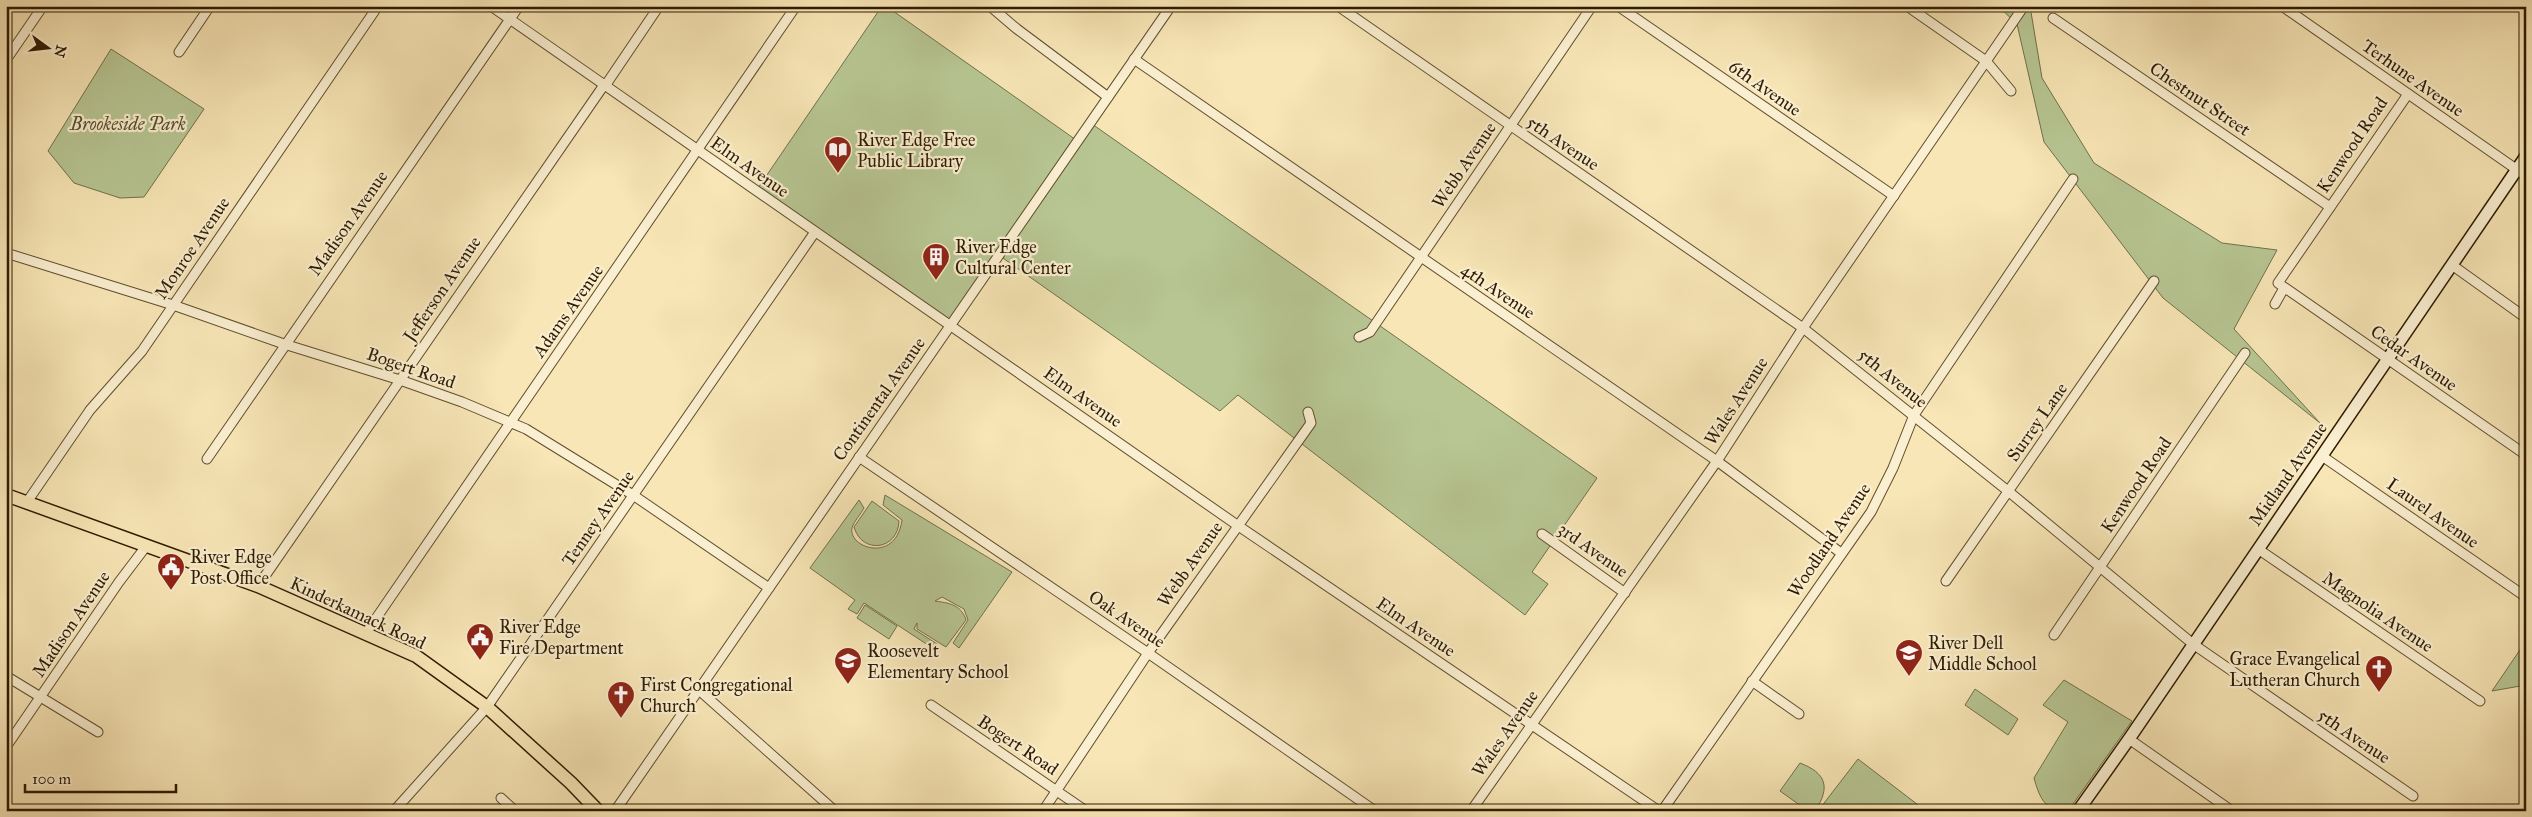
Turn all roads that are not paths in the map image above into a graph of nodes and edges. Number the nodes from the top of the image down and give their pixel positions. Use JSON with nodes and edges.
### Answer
{"nodes":[{"id":1,"x":43,"y":6,"type":"edge"},
{"id":2,"x":210,"y":6,"type":"edge"},
{"id":3,"x":378,"y":6,"type":"edge"},
{"id":4,"x":491,"y":6,"type":"edge"},
{"id":5,"x":519,"y":6,"type":"edge"},
{"id":6,"x":659,"y":6,"type":"edge"},
{"id":7,"x":796,"y":6,"type":"edge"},
{"id":8,"x":990,"y":6,"type":"edge"},
{"id":9,"x":1171,"y":6,"type":"edge"},
{"id":10,"x":1338,"y":6,"type":"edge"},
{"id":11,"x":1592,"y":6,"type":"edge"},
{"id":12,"x":1618,"y":6,"type":"edge"},
{"id":13,"x":1907,"y":6,"type":"edge"},
{"id":14,"x":2024,"y":6,"type":"edge"},
{"id":15,"x":2282,"y":6,"type":"edge"},
{"id":16,"x":2052,"y":18,"type":"dead end"},
{"id":17,"x":509,"y":19,"type":"junction"},
{"id":18,"x":179,"y":52,"type":"dead end"},
{"id":19,"x":1134,"y":59,"type":"junction"},
{"id":20,"x":6,"y":60,"type":"edge"},
{"id":21,"x":1986,"y":61,"type":"junction"},
{"id":22,"x":604,"y":86,"type":"junction"},
{"id":23,"x":2011,"y":91,"type":"dead end"},
{"id":24,"x":2408,"y":94,"type":"junction"},
{"id":25,"x":1108,"y":97,"type":"junction"},
{"id":26,"x":1510,"y":126,"type":"junction"},
{"id":27,"x":697,"y":150,"type":"junction"},
{"id":28,"x":2526,"y":156,"type":"edge"},
{"id":29,"x":2521,"y":173,"type":"edge"},
{"id":30,"x":2073,"y":179,"type":"dead end"},
{"id":31,"x":1894,"y":196,"type":"junction"},
{"id":32,"x":2330,"y":207,"type":"junction"},
{"id":33,"x":815,"y":232,"type":"junction"},
{"id":34,"x":6,"y":253,"type":"edge"},
{"id":35,"x":1420,"y":257,"type":"junction"},
{"id":36,"x":2452,"y":265,"type":"junction"},
{"id":37,"x":2154,"y":281,"type":"dead end"},
{"id":38,"x":2284,"y":288,"type":"junction"},
{"id":39,"x":2275,"y":304,"type":"dead end"},
{"id":40,"x":173,"y":305,"type":"junction"},
{"id":41,"x":2526,"y":318,"type":"edge"},
{"id":42,"x":951,"y":324,"type":"junction"},
{"id":43,"x":1803,"y":328,"type":"junction"},
{"id":44,"x":1359,"y":337,"type":"dead end"},
{"id":45,"x":284,"y":344,"type":"junction"},
{"id":46,"x":2245,"y":353,"type":"dead end"},
{"id":47,"x":2388,"y":359,"type":"junction"},
{"id":48,"x":400,"y":380,"type":"junction"},
{"id":49,"x":1308,"y":412,"type":"dead end"},
{"id":50,"x":1914,"y":415,"type":"junction"},
{"id":51,"x":510,"y":423,"type":"junction"},
{"id":52,"x":2526,"y":455,"type":"edge"},
{"id":53,"x":2322,"y":456,"type":"junction"},
{"id":54,"x":859,"y":457,"type":"junction"},
{"id":55,"x":207,"y":459,"type":"dead end"},
{"id":56,"x":1718,"y":461,"type":"junction"},
{"id":57,"x":2008,"y":491,"type":"junction"},
{"id":58,"x":6,"y":495,"type":"edge"},
{"id":59,"x":633,"y":495,"type":"junction"},
{"id":60,"x":26,"y":502,"type":"junction"},
{"id":61,"x":1237,"y":525,"type":"junction"},
{"id":62,"x":1542,"y":534,"type":"dead end"},
{"id":63,"x":147,"y":545,"type":"junction"},
{"id":64,"x":2258,"y":549,"type":"junction"},
{"id":65,"x":1842,"y":553,"type":"junction"},
{"id":66,"x":2101,"y":568,"type":"junction"},
{"id":67,"x":1946,"y":581,"type":"dead end"},
{"id":68,"x":258,"y":586,"type":"junction"},
{"id":69,"x":769,"y":588,"type":"junction"},
{"id":70,"x":1625,"y":593,"type":"junction"},
{"id":71,"x":2526,"y":597,"type":"edge"},
{"id":72,"x":366,"y":633,"type":"junction"},
{"id":73,"x":2054,"y":635,"type":"dead end"},
{"id":74,"x":2193,"y":644,"type":"junction"},
{"id":75,"x":1148,"y":653,"type":"junction"},
{"id":76,"x":6,"y":676,"type":"edge"},
{"id":77,"x":1752,"y":681,"type":"junction"},
{"id":78,"x":700,"y":691,"type":"junction"},
{"id":79,"x":40,"y":698,"type":"junction"},
{"id":80,"x":2480,"y":701,"type":"dead end"},
{"id":81,"x":932,"y":705,"type":"dead end"},
{"id":82,"x":487,"y":708,"type":"junction"},
{"id":83,"x":1799,"y":714,"type":"dead end"},
{"id":84,"x":1531,"y":725,"type":"junction"},
{"id":85,"x":98,"y":732,"type":"dead end"},
{"id":86,"x":2129,"y":739,"type":"junction"},
{"id":87,"x":6,"y":747,"type":"edge"},
{"id":88,"x":1057,"y":791,"type":"junction"},
{"id":89,"x":2413,"y":796,"type":"dead end"},
{"id":90,"x":501,"y":798,"type":"dead end"},
{"id":91,"x":394,"y":811,"type":"edge"},
{"id":92,"x":515,"y":811,"type":"edge"},
{"id":93,"x":598,"y":811,"type":"edge"},
{"id":94,"x":616,"y":811,"type":"edge"},
{"id":95,"x":835,"y":811,"type":"edge"},
{"id":96,"x":1044,"y":811,"type":"edge"},
{"id":97,"x":1086,"y":811,"type":"edge"},
{"id":98,"x":1375,"y":811,"type":"edge"},
{"id":99,"x":1471,"y":811,"type":"edge"},
{"id":100,"x":1660,"y":811,"type":"edge"},
{"id":101,"x":2078,"y":811,"type":"edge"},
{"id":102,"x":2232,"y":811,"type":"edge"}],
"edges":[{"from":1,"to":20,"type":"street"},
{"from":2,"to":18,"type":"street"},
{"from":3,"to":40,"type":"street","name":"Monroe Avenue"},
{"from":4,"to":17,"type":"street","name":"Elm Avenue"},
{"from":5,"to":17,"type":"street","name":"Madison Avenue"},
{"from":6,"to":22,"type":"street","name":"Jefferson Avenue"},
{"from":7,"to":27,"type":"street","name":"Adams Avenue"},
{"from":8,"to":25,"type":"street"},
{"from":9,"to":19,"type":"street","name":"Continental Avenue"},
{"from":10,"to":26,"type":"street","name":"5th Avenue"},
{"from":11,"to":26,"type":"street","name":"Webb Avenue"},
{"from":12,"to":31,"type":"street","name":"6th Avenue"},
{"from":13,"to":21,"type":"street"},
{"from":14,"to":21,"type":"street","name":"Wales Avenue"},
{"from":15,"to":24,"type":"street","name":"Terhune Avenue"},
{"from":16,"to":32,"type":"street","name":"Chestnut Street"},
{"from":17,"to":22,"type":"street","name":"Elm Avenue"},
{"from":17,"to":45,"type":"street","name":"Madison Avenue"},
{"from":19,"to":25,"type":"street","name":"Continental Avenue"},
{"from":19,"to":35,"type":"street","name":"4th Avenue"},
{"from":21,"to":23,"type":"street"},
{"from":21,"to":31,"type":"street","name":"Wales Avenue"},
{"from":22,"to":27,"type":"street","name":"Elm Avenue"},
{"from":22,"to":48,"type":"street","name":"Jefferson Avenue"},
{"from":24,"to":29,"type":"street","name":"Terhune Avenue"},
{"from":24,"to":32,"type":"street","name":"Kenwood Road"},
{"from":25,"to":42,"type":"street","name":"Continental Avenue"},
{"from":26,"to":35,"type":"street","name":"Webb Avenue"},
{"from":26,"to":43,"type":"street","name":"5th Avenue"},
{"from":27,"to":33,"type":"street","name":"Elm Avenue"},
{"from":27,"to":51,"type":"street","name":"Adams Avenue"},
{"from":28,"to":29,"type":"street","name":"Midland Avenue"},
{"from":29,"to":36,"type":"street","name":"Midland Avenue"},
{"from":30,"to":50,"type":"street","name":"Woodland Avenue"},
{"from":31,"to":43,"type":"street","name":"Wales Avenue"},
{"from":32,"to":38,"type":"street","name":"Kenwood Road"},
{"from":33,"to":42,"type":"street","name":"Elm Avenue"},
{"from":33,"to":59,"type":"street","name":"Tenney Avenue"},
{"from":34,"to":40,"type":"street","name":"Bogert Road"},
{"from":35,"to":44,"type":"street","name":"Webb Avenue"},
{"from":35,"to":56,"type":"street","name":"4th Avenue"},
{"from":36,"to":41,"type":"street"},
{"from":36,"to":47,"type":"street","name":"Midland Avenue"},
{"from":37,"to":57,"type":"street","name":"Surrey Lane"},
{"from":38,"to":39,"type":"street"},
{"from":38,"to":47,"type":"street","name":"Cedar Avenue"},
{"from":40,"to":45,"type":"street","name":"Bogert Road"},
{"from":40,"to":60,"type":"street","name":"Monroe Avenue"},
{"from":42,"to":54,"type":"street","name":"Continental Avenue"},
{"from":42,"to":61,"type":"street","name":"Elm Avenue"},
{"from":43,"to":50,"type":"street","name":"5th Avenue"},
{"from":43,"to":56,"type":"street","name":"Wales Avenue"},
{"from":45,"to":48,"type":"street","name":"Bogert Road"},
{"from":45,"to":55,"type":"street","name":"Madison Avenue"},
{"from":46,"to":66,"type":"street","name":"Kenwood Road"},
{"from":47,"to":52,"type":"street","name":"Cedar Avenue"},
{"from":47,"to":53,"type":"street","name":"Midland Avenue"},
{"from":48,"to":51,"type":"street","name":"Bogert Road"},
{"from":48,"to":68,"type":"street","name":"Jefferson Avenue"},
{"from":49,"to":61,"type":"street","name":"Webb Avenue"},
{"from":50,"to":57,"type":"street","name":"5th Avenue"},
{"from":50,"to":65,"type":"street","name":"Woodland Avenue"},
{"from":51,"to":59,"type":"street","name":"Bogert Road"},
{"from":51,"to":72,"type":"street","name":"Adams Avenue"},
{"from":53,"to":64,"type":"street","name":"Midland Avenue"},
{"from":53,"to":71,"type":"street","name":"Laurel Avenue"},
{"from":54,"to":69,"type":"street","name":"Continental Avenue"},
{"from":54,"to":75,"type":"street","name":"Oak Avenue"},
{"from":56,"to":65,"type":"street","name":"4th Avenue"},
{"from":56,"to":70,"type":"street","name":"Wales Avenue"},
{"from":57,"to":66,"type":"street","name":"5th Avenue"},
{"from":57,"to":67,"type":"street","name":"Surrey Lane"},
{"from":58,"to":60,"type":"main road","name":"Kinderkamack Road"},
{"from":59,"to":69,"type":"street","name":"Bogert Road"},
{"from":59,"to":82,"type":"street","name":"Tenney Avenue"},
{"from":60,"to":63,"type":"main road","name":"Kinderkamack Road"},
{"from":61,"to":75,"type":"street","name":"Webb Avenue"},
{"from":61,"to":84,"type":"street","name":"Elm Avenue"},
{"from":62,"to":70,"type":"street","name":"3rd Avenue"},
{"from":63,"to":68,"type":"main road","name":"Kinderkamack Road"},
{"from":63,"to":79,"type":"street","name":"Madison Avenue"},
{"from":64,"to":74,"type":"street","name":"Midland Avenue"},
{"from":64,"to":80,"type":"street","name":"Magnolia Avenue"},
{"from":65,"to":77,"type":"street","name":"Woodland Avenue"},
{"from":66,"to":73,"type":"street","name":"Kenwood Road"},
{"from":66,"to":74,"type":"street","name":"5th Avenue"},
{"from":68,"to":72,"type":"main road","name":"Kinderkamack Road"},
{"from":69,"to":78,"type":"street","name":"Continental Avenue"},
{"from":70,"to":84,"type":"street","name":"Wales Avenue"},
{"from":72,"to":82,"type":"main road","name":"Kinderkamack Road"},
{"from":74,"to":86,"type":"street","name":"Midland Avenue"},
{"from":74,"to":89,"type":"street","name":"5th Avenue"},
{"from":75,"to":88,"type":"street","name":"Webb Avenue"},
{"from":75,"to":98,"type":"street","name":"Oak Avenue"},
{"from":76,"to":79,"type":"street"},
{"from":77,"to":83,"type":"street"},
{"from":77,"to":100,"type":"street","name":"Woodland Avenue"},
{"from":78,"to":94,"type":"street","name":"Continental Avenue"},
{"from":78,"to":95,"type":"street"},
{"from":79,"to":85,"type":"street"},
{"from":79,"to":87,"type":"street","name":"Madison Avenue"},
{"from":81,"to":88,"type":"street","name":"Bogert Road"},
{"from":82,"to":91,"type":"street","name":"Tenney Avenue"},
{"from":82,"to":93,"type":"main road","name":"Kinderkamack Road"},
{"from":84,"to":99,"type":"street","name":"Wales Avenue"},
{"from":84,"to":100,"type":"street","name":"Elm Avenue"},
{"from":86,"to":101,"type":"street","name":"Midland Avenue"},
{"from":86,"to":102,"type":"street"},
{"from":88,"to":96,"type":"street","name":"Webb Avenue"},
{"from":88,"to":97,"type":"street","name":"Bogert Road"},
{"from":90,"to":92,"type":"street"}]}
